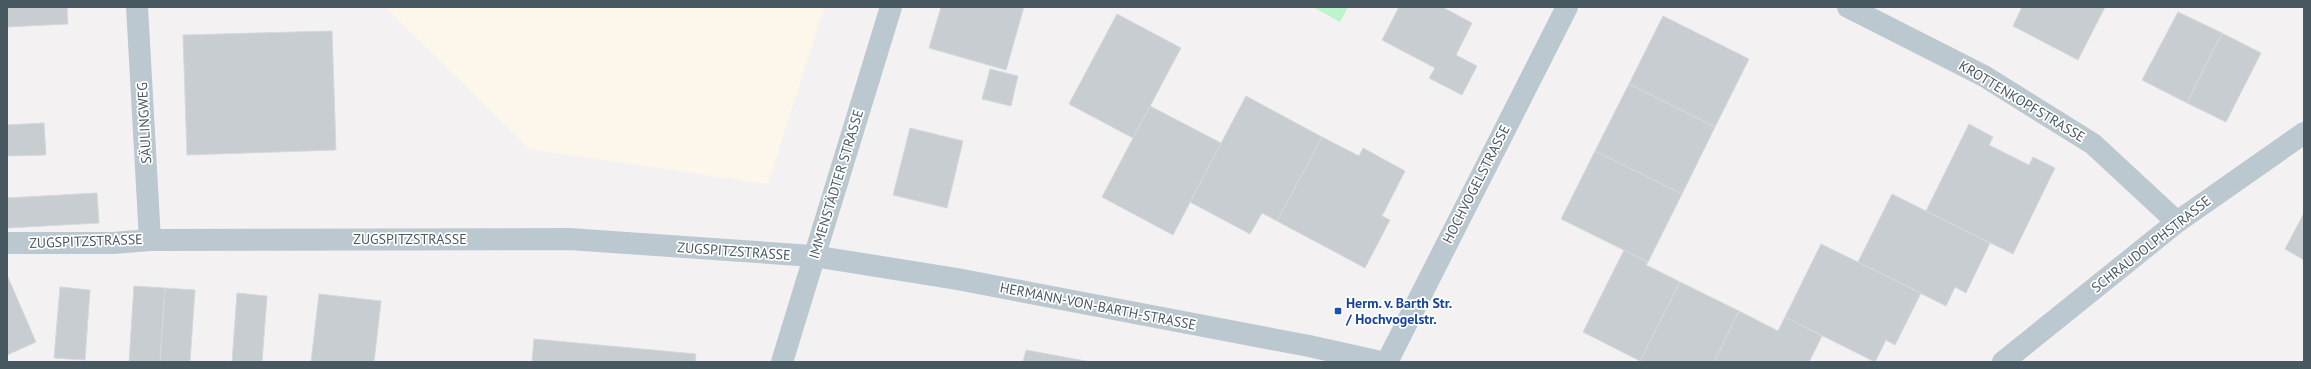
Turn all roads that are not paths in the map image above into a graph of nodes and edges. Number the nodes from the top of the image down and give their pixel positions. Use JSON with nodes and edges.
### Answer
{"nodes":[{"id":1,"x":137,"y":7,"type":"edge"},
{"id":2,"x":891,"y":7,"type":"edge"},
{"id":3,"x":1567,"y":7,"type":"edge"},
{"id":4,"x":1848,"y":7,"type":"edge"},
{"id":5,"x":2304,"y":132,"type":"edge"},
{"id":6,"x":2177,"y":222,"type":"junction"},
{"id":7,"x":150,"y":240,"type":"junction"},
{"id":8,"x":7,"y":243,"type":"edge"},
{"id":9,"x":813,"y":256,"type":"junction"},
{"id":10,"x":782,"y":362,"type":"edge"},
{"id":11,"x":1381,"y":362,"type":"edge"},
{"id":12,"x":1387,"y":362,"type":"edge"},
{"id":13,"x":2003,"y":362,"type":"edge"}],
"edges":[{"from":1,"to":7,"type":"street","name":"SÄULINGWEG"},
{"from":2,"to":9,"type":"street","name":"IMMENSTÄDTER STRASSE"},
{"from":3,"to":12,"type":"street","name":"HOCHVOGELSTRASSE"},
{"from":4,"to":6,"type":"street","name":"KROTTENKOPFSTRASSE"},
{"from":5,"to":6,"type":"street","name":"SCHRAUDOLPHSTRASSE"},
{"from":6,"to":13,"type":"street","name":"SCHRAUDOLPHSTRASSE"},
{"from":7,"to":8,"type":"street","name":"ZUGSPITZSTRASSE"},
{"from":7,"to":9,"type":"street","name":"ZUGSPITZSTRASSE"},
{"from":9,"to":10,"type":"street","name":"IMMENSTÄDTER STRASSE"},
{"from":9,"to":11,"type":"street","name":"HERMANN-VON-BARTH-STRASSE"}]}
